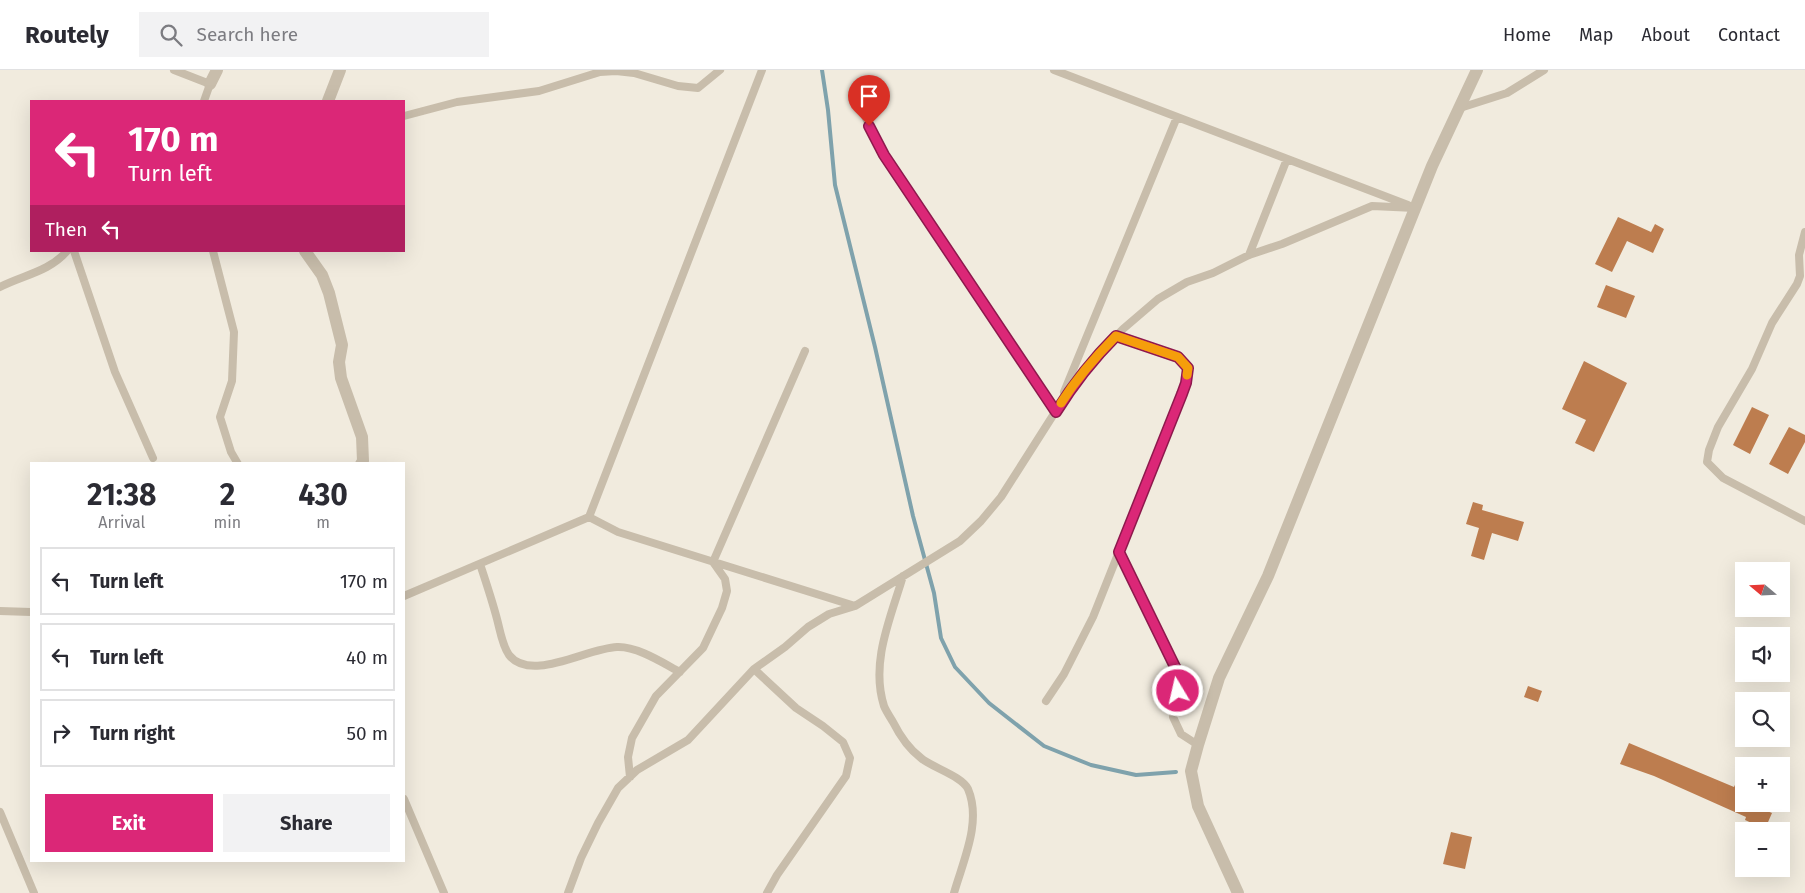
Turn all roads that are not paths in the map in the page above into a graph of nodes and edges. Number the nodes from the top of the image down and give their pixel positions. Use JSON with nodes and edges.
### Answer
{"nodes":[{"id":1,"x":174,"y":70,"type":"edge"},
{"id":2,"x":217,"y":70,"type":"edge"},
{"id":3,"x":340,"y":70,"type":"edge"},
{"id":4,"x":720,"y":70,"type":"edge"},
{"id":5,"x":762,"y":70,"type":"edge"},
{"id":6,"x":1054,"y":70,"type":"edge"},
{"id":7,"x":1478,"y":70,"type":"edge"},
{"id":8,"x":1544,"y":70,"type":"edge"},
{"id":9,"x":210,"y":84,"type":"junction"},
{"id":10,"x":204,"y":100,"type":"edge"},
{"id":11,"x":328,"y":100,"type":"edge"},
{"id":12,"x":857,"y":100,"type":"dead end"},
{"id":13,"x":1460,"y":108,"type":"junction"},
{"id":14,"x":405,"y":116,"type":"edge"},
{"id":15,"x":1177,"y":117,"type":"junction"},
{"id":16,"x":1287,"y":159,"type":"junction"},
{"id":17,"x":1415,"y":208,"type":"junction"},
{"id":18,"x":1805,"y":232,"type":"edge"},
{"id":19,"x":66,"y":252,"type":"edge"},
{"id":20,"x":74,"y":252,"type":"edge"},
{"id":21,"x":213,"y":252,"type":"edge"},
{"id":22,"x":306,"y":252,"type":"edge"},
{"id":23,"x":1250,"y":255,"type":"junction"},
{"id":24,"x":1802,"y":270,"type":"edge"},
{"id":25,"x":0,"y":287,"type":"edge"},
{"id":26,"x":1116,"y":336,"type":"junction"},
{"id":27,"x":805,"y":351,"type":"dead end"},
{"id":28,"x":1056,"y":412,"type":"junction"},
{"id":29,"x":153,"y":458,"type":"dead end"},
{"id":30,"x":237,"y":462,"type":"edge"},
{"id":31,"x":362,"y":462,"type":"edge"},
{"id":32,"x":589,"y":517,"type":"junction"},
{"id":33,"x":1805,"y":521,"type":"edge"},
{"id":34,"x":1119,"y":552,"type":"junction"},
{"id":35,"x":713,"y":562,"type":"junction"},
{"id":36,"x":480,"y":564,"type":"junction"},
{"id":37,"x":903,"y":576,"type":"junction"},
{"id":38,"x":405,"y":596,"type":"edge"},
{"id":39,"x":855,"y":606,"type":"junction"},
{"id":40,"x":0,"y":611,"type":"edge"},
{"id":41,"x":30,"y":612,"type":"edge"},
{"id":42,"x":754,"y":669,"type":"junction"},
{"id":43,"x":680,"y":672,"type":"junction"},
{"id":44,"x":1046,"y":701,"type":"dead end"},
{"id":45,"x":1198,"y":746,"type":"junction"},
{"id":46,"x":630,"y":777,"type":"junction"},
{"id":47,"x":405,"y":802,"type":"edge"},
{"id":48,"x":0,"y":812,"type":"edge"},
{"id":49,"x":34,"y":893,"type":"edge"},
{"id":50,"x":444,"y":893,"type":"edge"},
{"id":51,"x":568,"y":893,"type":"edge"},
{"id":52,"x":767,"y":893,"type":"edge"},
{"id":53,"x":954,"y":893,"type":"edge"},
{"id":54,"x":1238,"y":893,"type":"edge"}],
"edges":[{"from":1,"to":9,"type":"lane"},
{"from":2,"to":9,"type":"street"},
{"from":3,"to":11,"type":"street"},
{"from":4,"to":14,"type":"lane"},
{"from":5,"to":32,"type":"lane"},
{"from":6,"to":15,"type":"lane"},
{"from":7,"to":13,"type":"street"},
{"from":8,"to":13,"type":"lane"},
{"from":9,"to":10,"type":"lane"},
{"from":12,"to":28,"type":"lane"},
{"from":13,"to":17,"type":"street"},
{"from":15,"to":16,"type":"lane"},
{"from":15,"to":28,"type":"lane"},
{"from":16,"to":17,"type":"lane"},
{"from":16,"to":23,"type":"lane"},
{"from":17,"to":23,"type":"lane"},
{"from":17,"to":45,"type":"street"},
{"from":18,"to":24,"type":"lane"},
{"from":19,"to":25,"type":"lane"},
{"from":20,"to":29,"type":"lane"},
{"from":21,"to":30,"type":"lane"},
{"from":22,"to":31,"type":"street"},
{"from":23,"to":26,"type":"lane"},
{"from":24,"to":33,"type":"lane"},
{"from":26,"to":28,"type":"lane"},
{"from":26,"to":34,"type":"lane"},
{"from":27,"to":35,"type":"lane"},
{"from":28,"to":37,"type":"lane"},
{"from":32,"to":35,"type":"lane"},
{"from":32,"to":36,"type":"lane"},
{"from":34,"to":44,"type":"lane"},
{"from":34,"to":45,"type":"lane"},
{"from":35,"to":39,"type":"lane"},
{"from":35,"to":43,"type":"lane"},
{"from":36,"to":38,"type":"lane"},
{"from":36,"to":43,"type":"lane"},
{"from":37,"to":39,"type":"lane"},
{"from":37,"to":53,"type":"lane"},
{"from":39,"to":42,"type":"lane"},
{"from":40,"to":41,"type":"lane"},
{"from":42,"to":46,"type":"lane"},
{"from":42,"to":52,"type":"lane"},
{"from":43,"to":46,"type":"lane"},
{"from":45,"to":54,"type":"street"},
{"from":46,"to":51,"type":"lane"},
{"from":47,"to":50,"type":"lane"},
{"from":48,"to":49,"type":"lane"}]}
